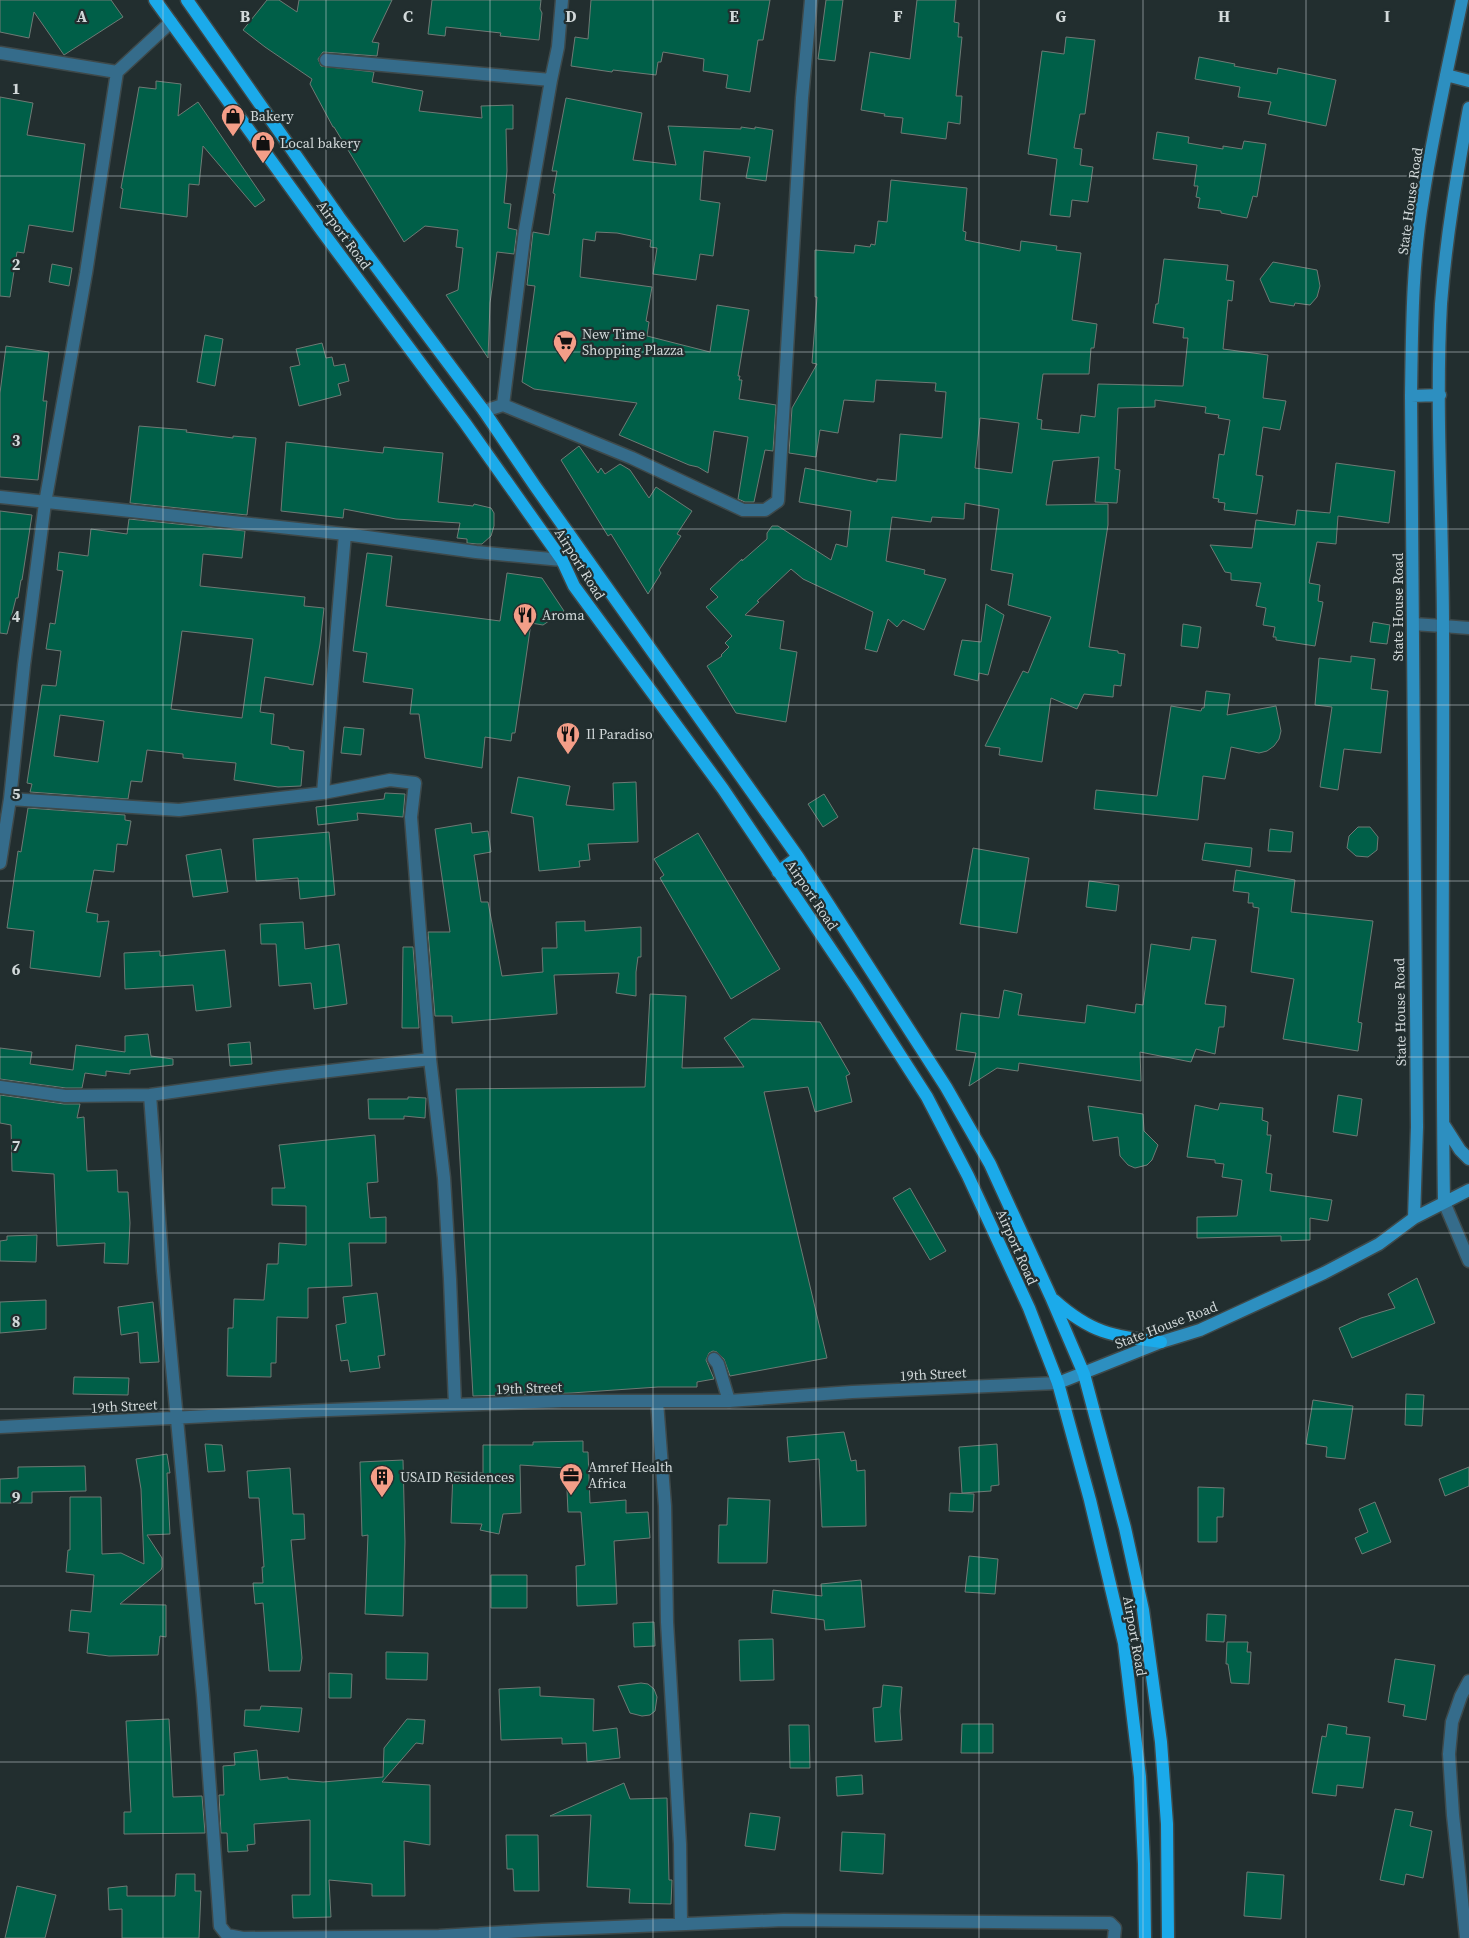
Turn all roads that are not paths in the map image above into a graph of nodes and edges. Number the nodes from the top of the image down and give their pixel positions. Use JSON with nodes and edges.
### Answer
{"nodes":[{"id":1,"x":155,"y":0,"type":"edge"},
{"id":2,"x":187,"y":0,"type":"edge"},
{"id":3,"x":562,"y":0,"type":"edge"},
{"id":4,"x":811,"y":0,"type":"edge"},
{"id":5,"x":1462,"y":0,"type":"edge"},
{"id":6,"x":171,"y":22,"type":"junction"},
{"id":7,"x":0,"y":53,"type":"edge"},
{"id":8,"x":326,"y":60,"type":"dead end"},
{"id":9,"x":117,"y":72,"type":"junction"},
{"id":10,"x":1446,"y":75,"type":"junction"},
{"id":11,"x":551,"y":80,"type":"junction"},
{"id":12,"x":1469,"y":81,"type":"edge"},
{"id":13,"x":1469,"y":108,"type":"edge"},
{"id":14,"x":1440,"y":395,"type":"junction"},
{"id":15,"x":1411,"y":396,"type":"junction"},
{"id":16,"x":503,"y":405,"type":"junction"},
{"id":17,"x":484,"y":411,"type":"junction"},
{"id":18,"x":0,"y":497,"type":"edge"},
{"id":19,"x":45,"y":503,"type":"junction"},
{"id":20,"x":345,"y":534,"type":"junction"},
{"id":21,"x":562,"y":560,"type":"junction"},
{"id":22,"x":1413,"y":624,"type":"junction"},
{"id":23,"x":1443,"y":626,"type":"junction"},
{"id":24,"x":1469,"y":628,"type":"edge"},
{"id":25,"x":323,"y":793,"type":"junction"},
{"id":26,"x":10,"y":799,"type":"junction"},
{"id":27,"x":798,"y":857,"type":"junction"},
{"id":28,"x":0,"y":862,"type":"edge"},
{"id":29,"x":778,"y":872,"type":"junction"},
{"id":30,"x":430,"y":1059,"type":"junction"},
{"id":31,"x":0,"y":1087,"type":"edge"},
{"id":32,"x":150,"y":1095,"type":"junction"},
{"id":33,"x":1443,"y":1125,"type":"junction"},
{"id":34,"x":1469,"y":1159,"type":"edge"},
{"id":35,"x":1469,"y":1190,"type":"edge"},
{"id":36,"x":1444,"y":1202,"type":"junction"},
{"id":37,"x":1414,"y":1218,"type":"junction"},
{"id":38,"x":1469,"y":1261,"type":"edge"},
{"id":39,"x":1051,"y":1297,"type":"junction"},
{"id":40,"x":1161,"y":1342,"type":"junction"},
{"id":41,"x":714,"y":1358,"type":"dead end"},
{"id":42,"x":1084,"y":1374,"type":"junction"},
{"id":43,"x":1058,"y":1382,"type":"junction"},
{"id":44,"x":729,"y":1401,"type":"junction"},
{"id":45,"x":657,"y":1402,"type":"junction"},
{"id":46,"x":455,"y":1405,"type":"junction"},
{"id":47,"x":176,"y":1418,"type":"junction"},
{"id":48,"x":0,"y":1427,"type":"edge"},
{"id":49,"x":1469,"y":1681,"type":"edge"},
{"id":50,"x":681,"y":1924,"type":"junction"},
{"id":51,"x":1114,"y":1938,"type":"edge"},
{"id":52,"x":1145,"y":1938,"type":"edge"},
{"id":53,"x":1168,"y":1938,"type":"edge"},
{"id":54,"x":1466,"y":1938,"type":"edge"}],
"edges":[{"from":1,"to":6,"type":"main road","name":"Airport Road"},
{"from":2,"to":17,"type":"main road","name":"Airport Road"},
{"from":3,"to":11,"type":"street"},
{"from":4,"to":16,"type":"street"},
{"from":5,"to":10,"type":"main road","name":"State House Road"},
{"from":6,"to":9,"type":"street"},
{"from":6,"to":21,"type":"main road","name":"Airport Road"},
{"from":7,"to":9,"type":"street"},
{"from":8,"to":11,"type":"street"},
{"from":9,"to":19,"type":"street"},
{"from":10,"to":12,"type":"main road"},
{"from":10,"to":15,"type":"main road","name":"State House Road"},
{"from":11,"to":16,"type":"street"},
{"from":13,"to":14,"type":"main road"},
{"from":14,"to":15,"type":"main road"},
{"from":14,"to":23,"type":"main road"},
{"from":15,"to":22,"type":"main road","name":"State House Road"},
{"from":16,"to":17,"type":"street"},
{"from":17,"to":27,"type":"main road","name":"Airport Road"},
{"from":18,"to":19,"type":"street"},
{"from":19,"to":20,"type":"street"},
{"from":19,"to":26,"type":"street"},
{"from":20,"to":21,"type":"street"},
{"from":20,"to":25,"type":"street"},
{"from":21,"to":29,"type":"main road","name":"Airport Road"},
{"from":22,"to":23,"type":"street"},
{"from":22,"to":37,"type":"main road","name":"State House Road"},
{"from":23,"to":24,"type":"street"},
{"from":23,"to":33,"type":"main road"},
{"from":25,"to":26,"type":"street"},
{"from":25,"to":30,"type":"street"},
{"from":26,"to":28,"type":"street"},
{"from":27,"to":29,"type":"main road"},
{"from":27,"to":39,"type":"main road","name":"Airport Road"},
{"from":29,"to":43,"type":"main road","name":"Airport Road"},
{"from":30,"to":32,"type":"street"},
{"from":30,"to":46,"type":"street"},
{"from":31,"to":32,"type":"street"},
{"from":32,"to":47,"type":"street"},
{"from":33,"to":34,"type":"main road"},
{"from":33,"to":36,"type":"main road"},
{"from":35,"to":36,"type":"main road","name":"State House Road"},
{"from":36,"to":37,"type":"main road","name":"State House Road"},
{"from":36,"to":38,"type":"street"},
{"from":37,"to":40,"type":"main road","name":"State House Road"},
{"from":39,"to":40,"type":"main road"},
{"from":39,"to":42,"type":"main road","name":"Airport Road"},
{"from":40,"to":42,"type":"main road","name":"State House Road"},
{"from":41,"to":44,"type":"street"},
{"from":42,"to":43,"type":"main road","name":"State House Road"},
{"from":42,"to":53,"type":"main road","name":"Airport Road"},
{"from":43,"to":44,"type":"street","name":"19th Street"},
{"from":43,"to":52,"type":"main road","name":"Airport Road"},
{"from":44,"to":45,"type":"street","name":"19th Street"},
{"from":45,"to":46,"type":"street","name":"19th Street"},
{"from":45,"to":50,"type":"street"},
{"from":46,"to":47,"type":"street","name":"19th Street"},
{"from":47,"to":48,"type":"street","name":"19th Street"},
{"from":47,"to":50,"type":"street"},
{"from":49,"to":54,"type":"street"},
{"from":50,"to":51,"type":"street"}]}
